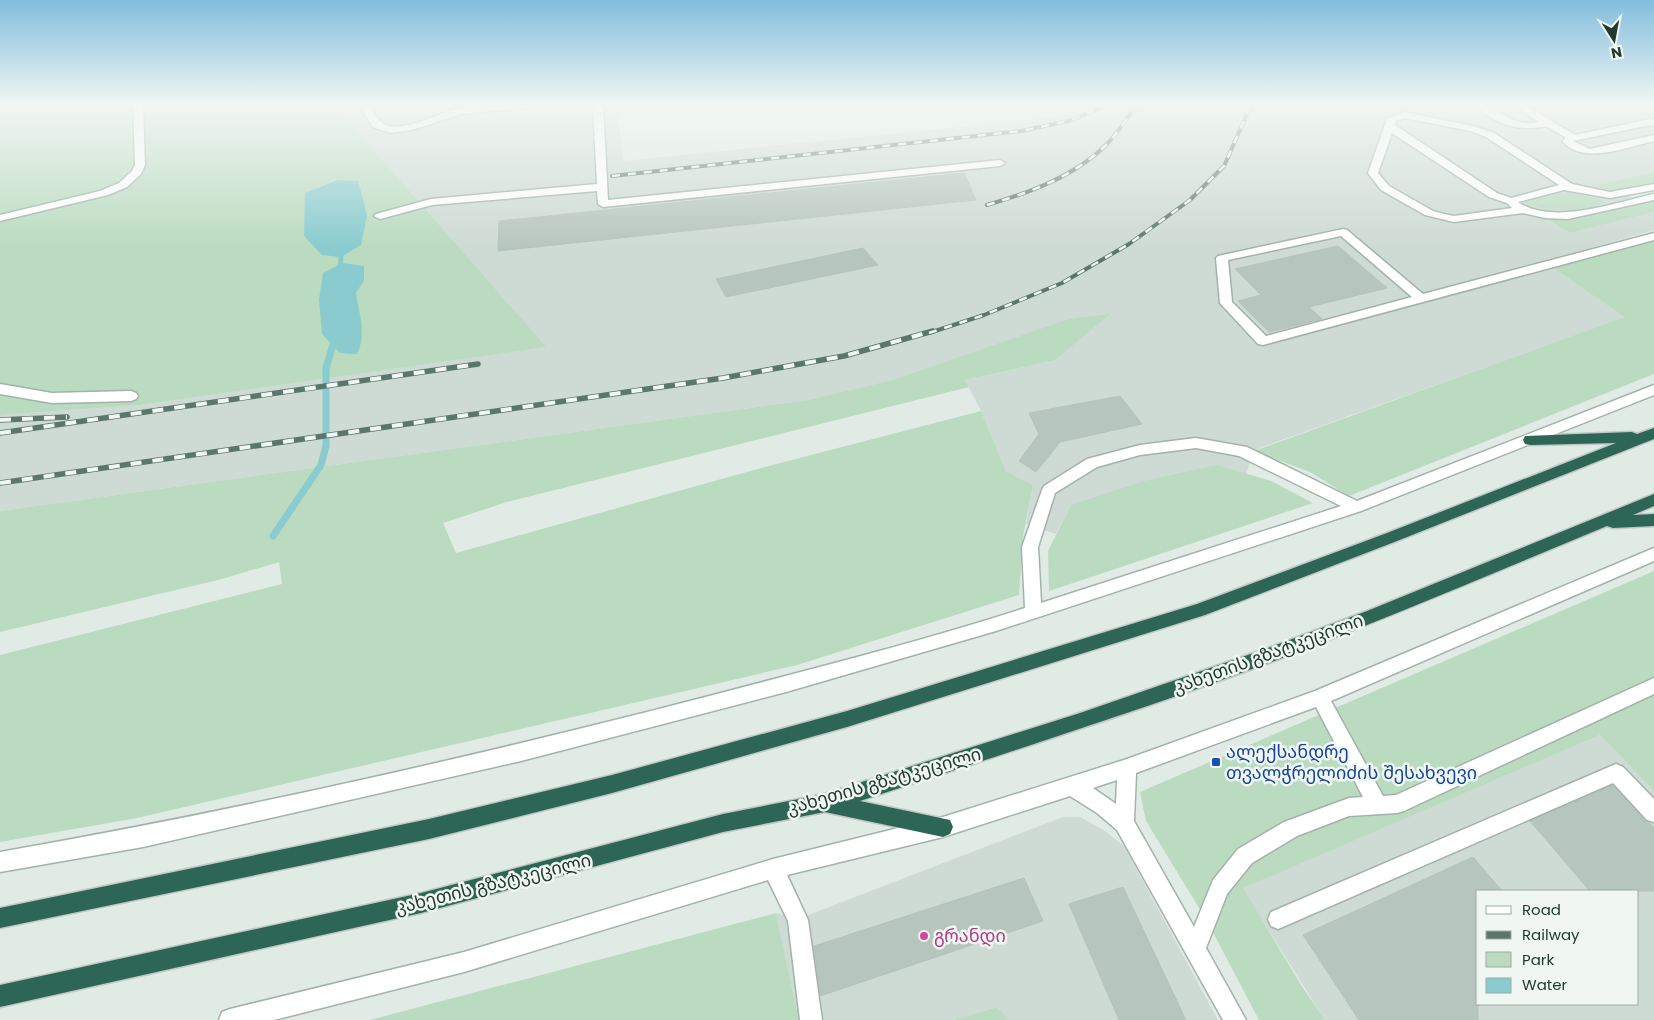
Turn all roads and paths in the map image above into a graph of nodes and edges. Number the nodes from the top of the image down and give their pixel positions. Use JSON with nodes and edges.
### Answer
{"nodes":[{"id":1,"x":140,"y":153,"type":"edge"},
{"id":2,"x":600,"y":153,"type":"edge"},
{"id":3,"x":1380,"y":153,"type":"edge"},
{"id":4,"x":1429,"y":153,"type":"edge"},
{"id":5,"x":1517,"y":153,"type":"edge"},
{"id":6,"x":1000,"y":164,"type":"dead end"},
{"id":7,"x":602,"y":187,"type":"junction"},
{"id":8,"x":1569,"y":187,"type":"junction"},
{"id":9,"x":1654,"y":187,"type":"edge"},
{"id":10,"x":1654,"y":197,"type":"edge"},
{"id":11,"x":1511,"y":201,"type":"junction"},
{"id":12,"x":1524,"y":210,"type":"junction"},
{"id":13,"x":380,"y":216,"type":"dead end"},
{"id":14,"x":0,"y":218,"type":"edge"},
{"id":15,"x":1654,"y":236,"type":"edge"},
{"id":16,"x":1420,"y":298,"type":"junction"},
{"id":17,"x":0,"y":389,"type":"edge"},
{"id":18,"x":1654,"y":390,"type":"edge"},
{"id":19,"x":131,"y":396,"type":"dead end"},
{"id":20,"x":1649,"y":435,"type":"edge"},
{"id":21,"x":1530,"y":440,"type":"junction"},
{"id":22,"x":1654,"y":500,"type":"edge"},
{"id":23,"x":1356,"y":507,"type":"junction"},
{"id":24,"x":1654,"y":520,"type":"edge"},
{"id":25,"x":1601,"y":523,"type":"junction"},
{"id":26,"x":1654,"y":554,"type":"edge"},
{"id":27,"x":1033,"y":611,"type":"junction"},
{"id":28,"x":1654,"y":686,"type":"edge"},
{"id":29,"x":1320,"y":696,"type":"junction"},
{"id":30,"x":1127,"y":768,"type":"junction"},
{"id":31,"x":1072,"y":786,"type":"junction"},
{"id":32,"x":824,"y":802,"type":"junction"},
{"id":33,"x":1378,"y":805,"type":"junction"},
{"id":34,"x":1654,"y":813,"type":"edge"},
{"id":35,"x":1124,"y":823,"type":"junction"},
{"id":36,"x":943,"y":827,"type":"junction"},
{"id":37,"x":0,"y":862,"type":"edge"},
{"id":38,"x":773,"y":869,"type":"junction"},
{"id":39,"x":0,"y":918,"type":"edge"},
{"id":40,"x":1278,"y":919,"type":"dead end"},
{"id":41,"x":1195,"y":949,"type":"junction"},
{"id":42,"x":0,"y":996,"type":"edge"},
{"id":43,"x":230,"y":1020,"type":"edge"},
{"id":44,"x":811,"y":1020,"type":"edge"},
{"id":45,"x":1235,"y":1020,"type":"edge"}],
"edges":[{"from":1,"to":14,"type":"street"},
{"from":2,"to":7,"type":"street"},
{"from":3,"to":12,"type":"street"},
{"from":4,"to":11,"type":"street"},
{"from":5,"to":8,"type":"street"},
{"from":6,"to":7,"type":"street"},
{"from":7,"to":13,"type":"street"},
{"from":8,"to":9,"type":"street"},
{"from":8,"to":11,"type":"street"},
{"from":10,"to":12,"type":"street"},
{"from":11,"to":12,"type":"street"},
{"from":15,"to":16,"type":"street"},
{"from":16,"to":16,"type":"street"},
{"from":17,"to":19,"type":"street"},
{"from":18,"to":21,"type":"street"},
{"from":20,"to":21,"type":"highway"},
{"from":20,"to":39,"type":"highway"},
{"from":21,"to":23,"type":"street"},
{"from":22,"to":25,"type":"highway","name":"კახეთის გზატკეცილი"},
{"from":23,"to":27,"type":"street"},
{"from":23,"to":27,"type":"street"},
{"from":24,"to":25,"type":"highway"},
{"from":25,"to":32,"type":"highway","name":"კახეთის გზატკეცილი"},
{"from":26,"to":29,"type":"street"},
{"from":27,"to":37,"type":"street"},
{"from":28,"to":33,"type":"street"},
{"from":29,"to":30,"type":"street"},
{"from":29,"to":33,"type":"street"},
{"from":30,"to":31,"type":"street"},
{"from":30,"to":35,"type":"street"},
{"from":31,"to":35,"type":"street"},
{"from":31,"to":36,"type":"street"},
{"from":32,"to":36,"type":"highway"},
{"from":32,"to":42,"type":"highway","name":"კახეთის გზატკეცილი"},
{"from":33,"to":41,"type":"street"},
{"from":34,"to":40,"type":"street"},
{"from":35,"to":41,"type":"street"},
{"from":36,"to":38,"type":"street"},
{"from":38,"to":43,"type":"street"},
{"from":38,"to":44,"type":"street"},
{"from":41,"to":45,"type":"street"}]}
